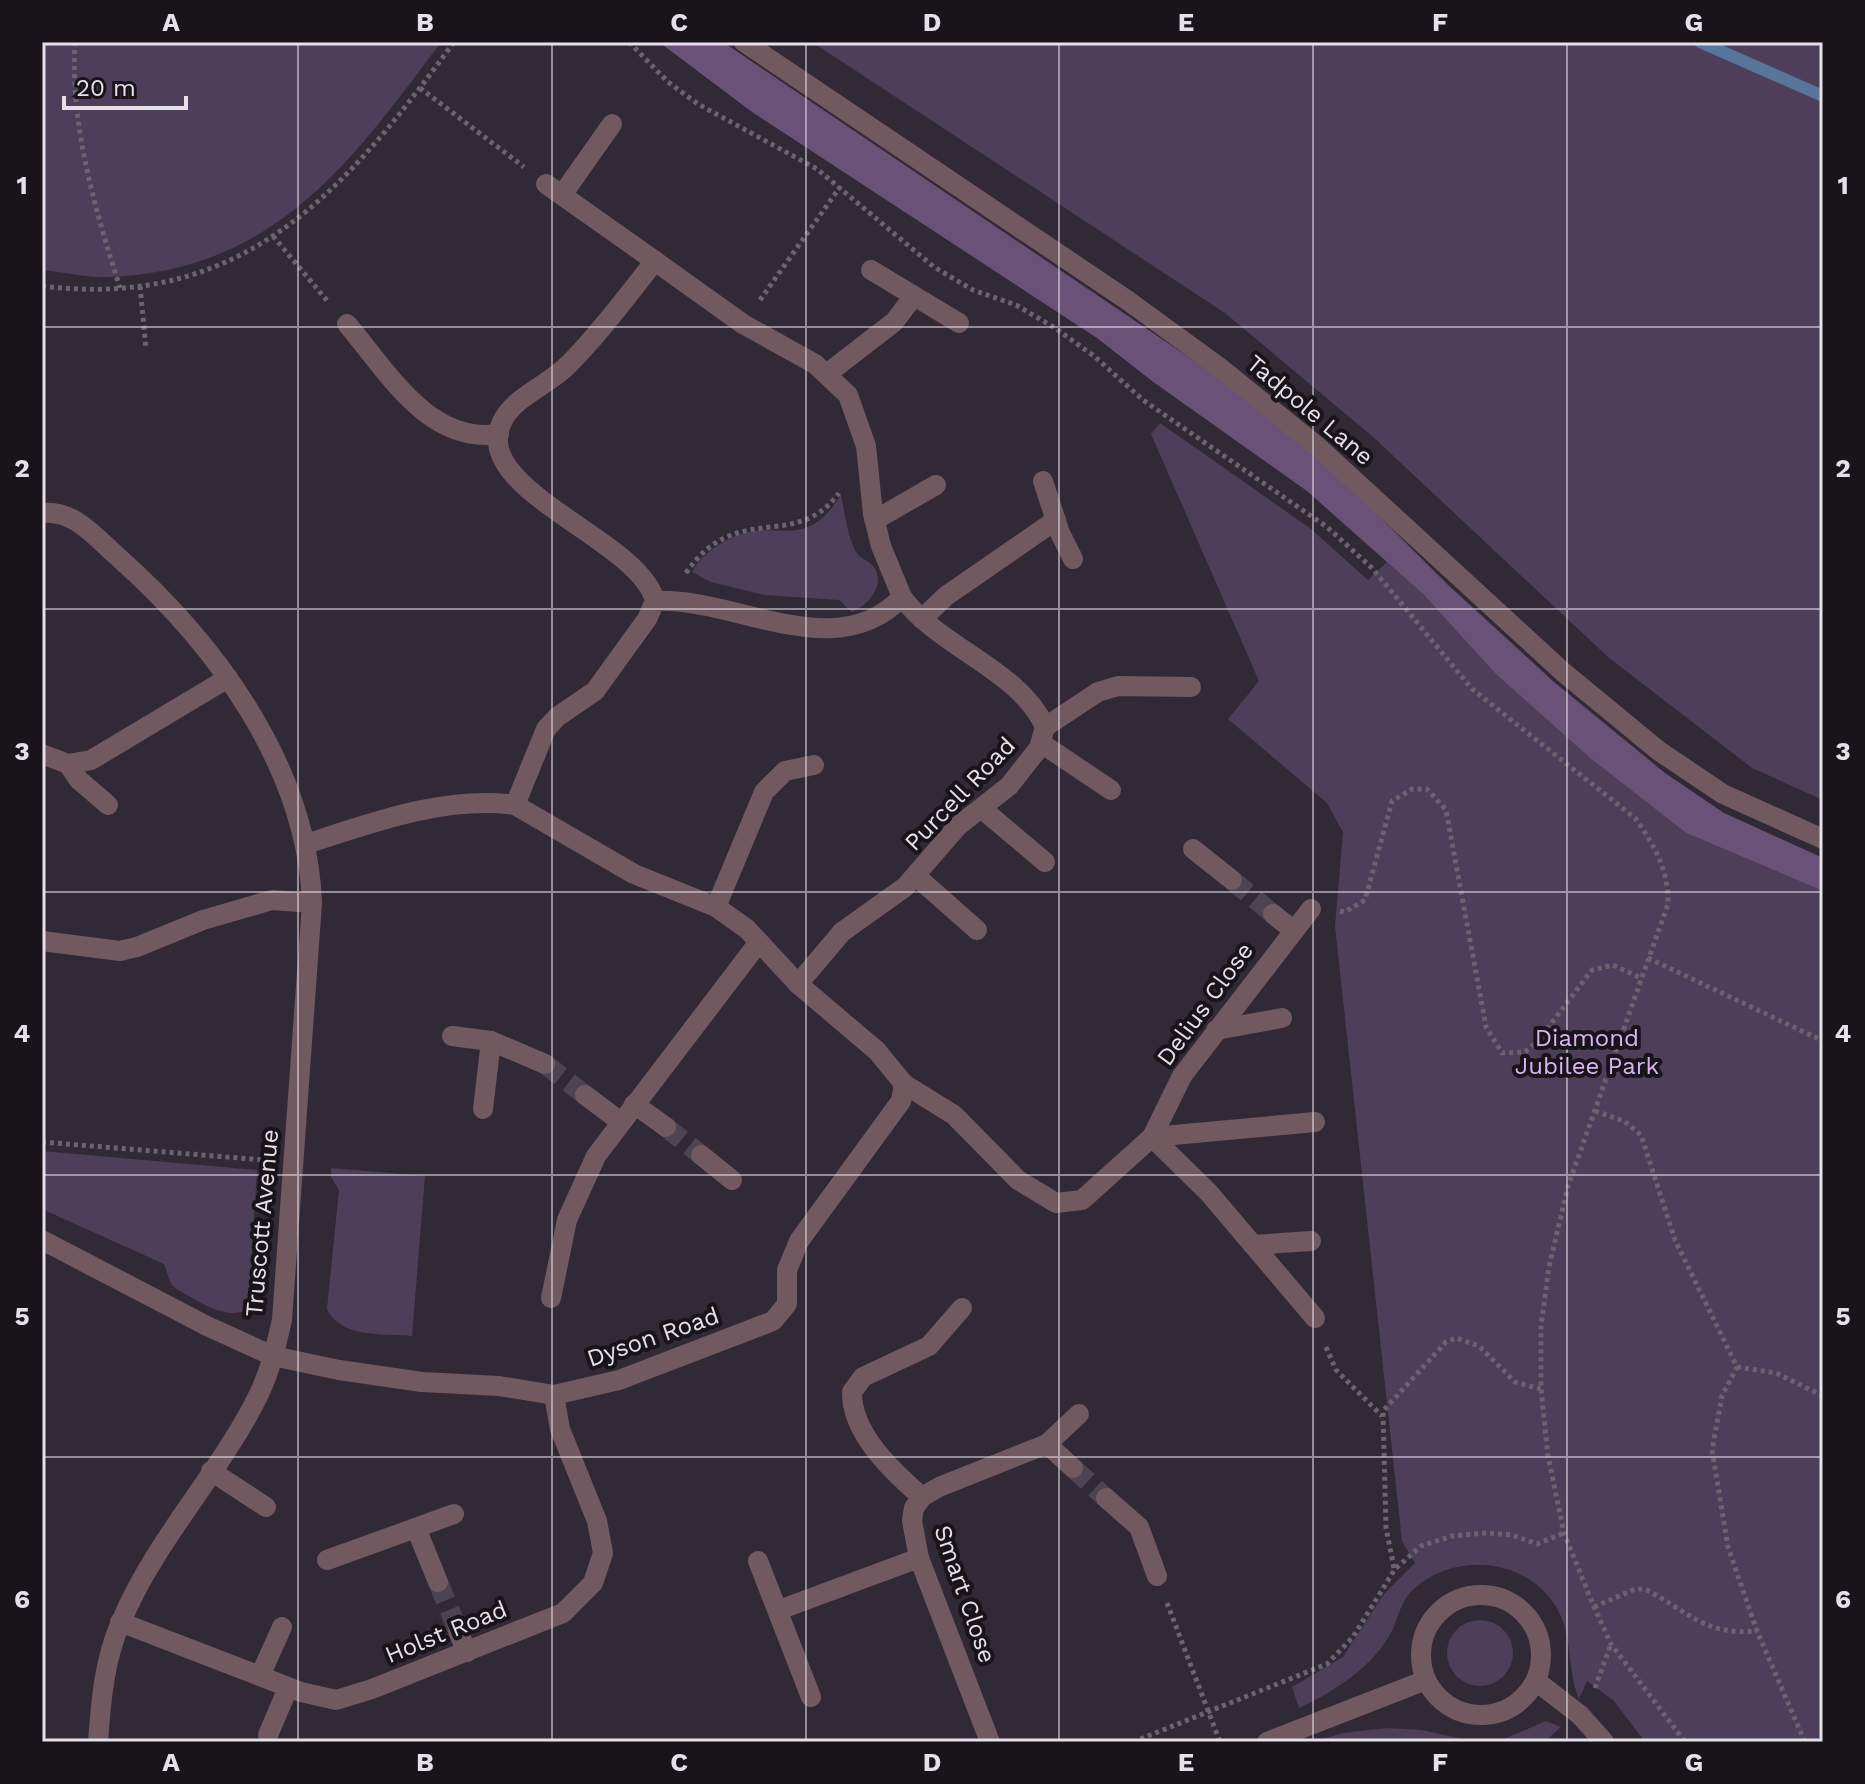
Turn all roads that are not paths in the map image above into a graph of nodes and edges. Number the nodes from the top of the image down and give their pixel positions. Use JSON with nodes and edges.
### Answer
{"nodes":[{"id":1,"x":744,"y":42,"type":"edge"},
{"id":2,"x":612,"y":124,"type":"dead end"},
{"id":3,"x":655,"y":261,"type":"junction"},
{"id":4,"x":871,"y":270,"type":"dead end"},
{"id":5,"x":914,"y":296,"type":"junction"},
{"id":6,"x":959,"y":323,"type":"dead end"},
{"id":7,"x":347,"y":324,"type":"road end"},
{"id":8,"x":828,"y":373,"type":"junction"},
{"id":9,"x":499,"y":434,"type":"junction"},
{"id":10,"x":1043,"y":481,"type":"dead end"},
{"id":11,"x":936,"y":485,"type":"dead end"},
{"id":12,"x":42,"y":513,"type":"edge"},
{"id":13,"x":875,"y":520,"type":"junction"},
{"id":14,"x":1056,"y":520,"type":"junction"},
{"id":15,"x":1073,"y":559,"type":"dead end"},
{"id":16,"x":902,"y":597,"type":"junction"},
{"id":17,"x":655,"y":601,"type":"junction"},
{"id":18,"x":922,"y":619,"type":"junction"},
{"id":19,"x":228,"y":678,"type":"junction"},
{"id":20,"x":1191,"y":687,"type":"dead end"},
{"id":21,"x":1043,"y":735,"type":"junction"},
{"id":22,"x":42,"y":754,"type":"edge"},
{"id":23,"x":68,"y":764,"type":"junction"},
{"id":24,"x":814,"y":765,"type":"dead end"},
{"id":25,"x":1111,"y":790,"type":"dead end"},
{"id":26,"x":108,"y":805,"type":"dead end"},
{"id":27,"x":515,"y":805,"type":"junction"},
{"id":28,"x":981,"y":808,"type":"junction"},
{"id":29,"x":1823,"y":839,"type":"edge"},
{"id":30,"x":306,"y":844,"type":"junction"},
{"id":31,"x":1193,"y":849,"type":"dead end"},
{"id":32,"x":1045,"y":862,"type":"dead end"},
{"id":33,"x":917,"y":877,"type":"junction"},
{"id":34,"x":1232,"y":880,"type":"tunnel mouth"},
{"id":35,"x":312,"y":903,"type":"junction"},
{"id":36,"x":716,"y":907,"type":"junction"},
{"id":37,"x":1311,"y":909,"type":"road end"},
{"id":38,"x":1273,"y":914,"type":"tunnel mouth"},
{"id":39,"x":977,"y":930,"type":"dead end"},
{"id":40,"x":1293,"y":930,"type":"junction"},
{"id":41,"x":42,"y":941,"type":"edge"},
{"id":42,"x":759,"y":942,"type":"junction"},
{"id":43,"x":798,"y":984,"type":"junction"},
{"id":44,"x":1282,"y":1018,"type":"dead end"},
{"id":45,"x":1216,"y":1030,"type":"junction"},
{"id":46,"x":452,"y":1036,"type":"dead end"},
{"id":47,"x":491,"y":1041,"type":"junction"},
{"id":48,"x":545,"y":1064,"type":"tunnel mouth"},
{"id":49,"x":904,"y":1084,"type":"junction"},
{"id":50,"x":585,"y":1095,"type":"tunnel mouth"},
{"id":51,"x":634,"y":1104,"type":"junction"},
{"id":52,"x":483,"y":1109,"type":"dead end"},
{"id":53,"x":621,"y":1122,"type":"junction"},
{"id":54,"x":1315,"y":1122,"type":"dead end"},
{"id":55,"x":666,"y":1127,"type":"tunnel mouth"},
{"id":56,"x":1152,"y":1137,"type":"junction"},
{"id":57,"x":701,"y":1155,"type":"tunnel mouth"},
{"id":58,"x":732,"y":1180,"type":"dead end"},
{"id":59,"x":42,"y":1240,"type":"edge"},
{"id":60,"x":1311,"y":1241,"type":"dead end"},
{"id":61,"x":1253,"y":1245,"type":"junction"},
{"id":62,"x":551,"y":1298,"type":"dead end"},
{"id":63,"x":962,"y":1308,"type":"dead end"},
{"id":64,"x":1315,"y":1318,"type":"road end"},
{"id":65,"x":273,"y":1356,"type":"junction"},
{"id":66,"x":554,"y":1395,"type":"junction"},
{"id":67,"x":1079,"y":1414,"type":"dead end"},
{"id":68,"x":1047,"y":1444,"type":"junction"},
{"id":69,"x":1073,"y":1468,"type":"tunnel mouth"},
{"id":70,"x":211,"y":1471,"type":"junction"},
{"id":71,"x":922,"y":1497,"type":"junction"},
{"id":72,"x":1106,"y":1498,"type":"tunnel mouth"},
{"id":73,"x":266,"y":1507,"type":"dead end"},
{"id":74,"x":454,"y":1514,"type":"dead end"},
{"id":75,"x":416,"y":1528,"type":"junction"},
{"id":76,"x":919,"y":1558,"type":"junction"},
{"id":77,"x":327,"y":1560,"type":"dead end"},
{"id":78,"x":758,"y":1561,"type":"dead end"},
{"id":79,"x":1157,"y":1576,"type":"road end"},
{"id":80,"x":438,"y":1582,"type":"tunnel mouth"},
{"id":81,"x":779,"y":1610,"type":"junction"},
{"id":82,"x":120,"y":1622,"type":"junction"},
{"id":83,"x":282,"y":1627,"type":"dead end"},
{"id":84,"x":458,"y":1631,"type":"tunnel mouth"},
{"id":85,"x":467,"y":1652,"type":"junction"},
{"id":86,"x":260,"y":1676,"type":"junction"},
{"id":87,"x":1426,"y":1680,"type":"junction"},
{"id":88,"x":1536,"y":1681,"type":"junction"},
{"id":89,"x":288,"y":1688,"type":"junction"},
{"id":90,"x":811,"y":1697,"type":"dead end"},
{"id":91,"x":268,"y":1735,"type":"dead end"},
{"id":92,"x":98,"y":1742,"type":"edge"},
{"id":93,"x":990,"y":1742,"type":"edge"},
{"id":94,"x":1267,"y":1742,"type":"edge"},
{"id":95,"x":1604,"y":1742,"type":"edge"}],
"edges":[{"from":1,"to":29,"type":"street","name":"Tadpole Lane"},
{"from":2,"to":3,"type":"street","name":"Purcell Road"},
{"from":3,"to":8,"type":"street","name":"Purcell Road"},
{"from":3,"to":9,"type":"street"},
{"from":4,"to":5,"type":"street"},
{"from":5,"to":6,"type":"street"},
{"from":5,"to":8,"type":"street"},
{"from":7,"to":9,"type":"street"},
{"from":8,"to":13,"type":"street","name":"Purcell Road"},
{"from":9,"to":17,"type":"street"},
{"from":10,"to":14,"type":"street"},
{"from":11,"to":13,"type":"street"},
{"from":12,"to":19,"type":"street","name":"Truscott Avenue"},
{"from":13,"to":16,"type":"street","name":"Purcell Road"},
{"from":14,"to":15,"type":"street"},
{"from":14,"to":18,"type":"street"},
{"from":16,"to":17,"type":"street"},
{"from":16,"to":18,"type":"street","name":"Purcell Road"},
{"from":17,"to":27,"type":"street"},
{"from":18,"to":21,"type":"street","name":"Purcell Road"},
{"from":19,"to":23,"type":"street"},
{"from":19,"to":30,"type":"street","name":"Truscott Avenue"},
{"from":20,"to":21,"type":"street","name":"Purcell Road"},
{"from":21,"to":25,"type":"street"},
{"from":21,"to":28,"type":"street","name":"Purcell Road"},
{"from":22,"to":23,"type":"street"},
{"from":23,"to":26,"type":"street"},
{"from":24,"to":36,"type":"street"},
{"from":27,"to":30,"type":"street"},
{"from":27,"to":36,"type":"street"},
{"from":28,"to":32,"type":"street"},
{"from":28,"to":33,"type":"street","name":"Purcell Road"},
{"from":30,"to":35,"type":"street","name":"Truscott Avenue"},
{"from":31,"to":34,"type":"street"},
{"from":33,"to":39,"type":"street"},
{"from":33,"to":43,"type":"street","name":"Purcell Road"},
{"from":35,"to":41,"type":"street"},
{"from":35,"to":65,"type":"street","name":"Truscott Avenue"},
{"from":36,"to":42,"type":"street"},
{"from":37,"to":40,"type":"street","name":"Delius Close"},
{"from":38,"to":40,"type":"street"},
{"from":40,"to":45,"type":"street","name":"Delius Close"},
{"from":42,"to":43,"type":"street"},
{"from":42,"to":51,"type":"street"},
{"from":43,"to":49,"type":"street"},
{"from":44,"to":45,"type":"street"},
{"from":45,"to":56,"type":"street","name":"Delius Close"},
{"from":46,"to":47,"type":"street"},
{"from":47,"to":48,"type":"street"},
{"from":47,"to":52,"type":"street"},
{"from":49,"to":56,"type":"street","name":"Delius Close"},
{"from":49,"to":66,"type":"street","name":"Dyson Road"},
{"from":50,"to":53,"type":"street"},
{"from":51,"to":53,"type":"street"},
{"from":51,"to":55,"type":"street"},
{"from":53,"to":62,"type":"street"},
{"from":54,"to":56,"type":"street"},
{"from":56,"to":61,"type":"street"},
{"from":57,"to":58,"type":"street"},
{"from":59,"to":65,"type":"street","name":"Dyson Road"},
{"from":60,"to":61,"type":"street"},
{"from":61,"to":64,"type":"street"},
{"from":63,"to":71,"type":"street"},
{"from":65,"to":66,"type":"street","name":"Dyson Road"},
{"from":65,"to":70,"type":"street","name":"Truscott Avenue"},
{"from":66,"to":85,"type":"street","name":"Holst Road"},
{"from":67,"to":68,"type":"street","name":"Smart Close"},
{"from":68,"to":69,"type":"street"},
{"from":68,"to":71,"type":"street","name":"Smart Close"},
{"from":70,"to":73,"type":"street"},
{"from":70,"to":82,"type":"street","name":"Truscott Avenue"},
{"from":71,"to":76,"type":"street","name":"Smart Close"},
{"from":72,"to":79,"type":"street"},
{"from":74,"to":75,"type":"street"},
{"from":75,"to":77,"type":"street"},
{"from":75,"to":80,"type":"street"},
{"from":76,"to":81,"type":"street"},
{"from":76,"to":93,"type":"street","name":"Smart Close"},
{"from":78,"to":81,"type":"street"},
{"from":81,"to":90,"type":"street"},
{"from":82,"to":86,"type":"street","name":"Holst Road"},
{"from":82,"to":92,"type":"street","name":"Truscott Avenue"},
{"from":83,"to":86,"type":"street"},
{"from":84,"to":85,"type":"street"},
{"from":85,"to":89,"type":"street","name":"Holst Road"},
{"from":86,"to":89,"type":"street","name":"Holst Road"},
{"from":87,"to":88,"type":"street"},
{"from":87,"to":88,"type":"street"},
{"from":87,"to":94,"type":"street"},
{"from":88,"to":95,"type":"street"},
{"from":89,"to":91,"type":"street"}]}
